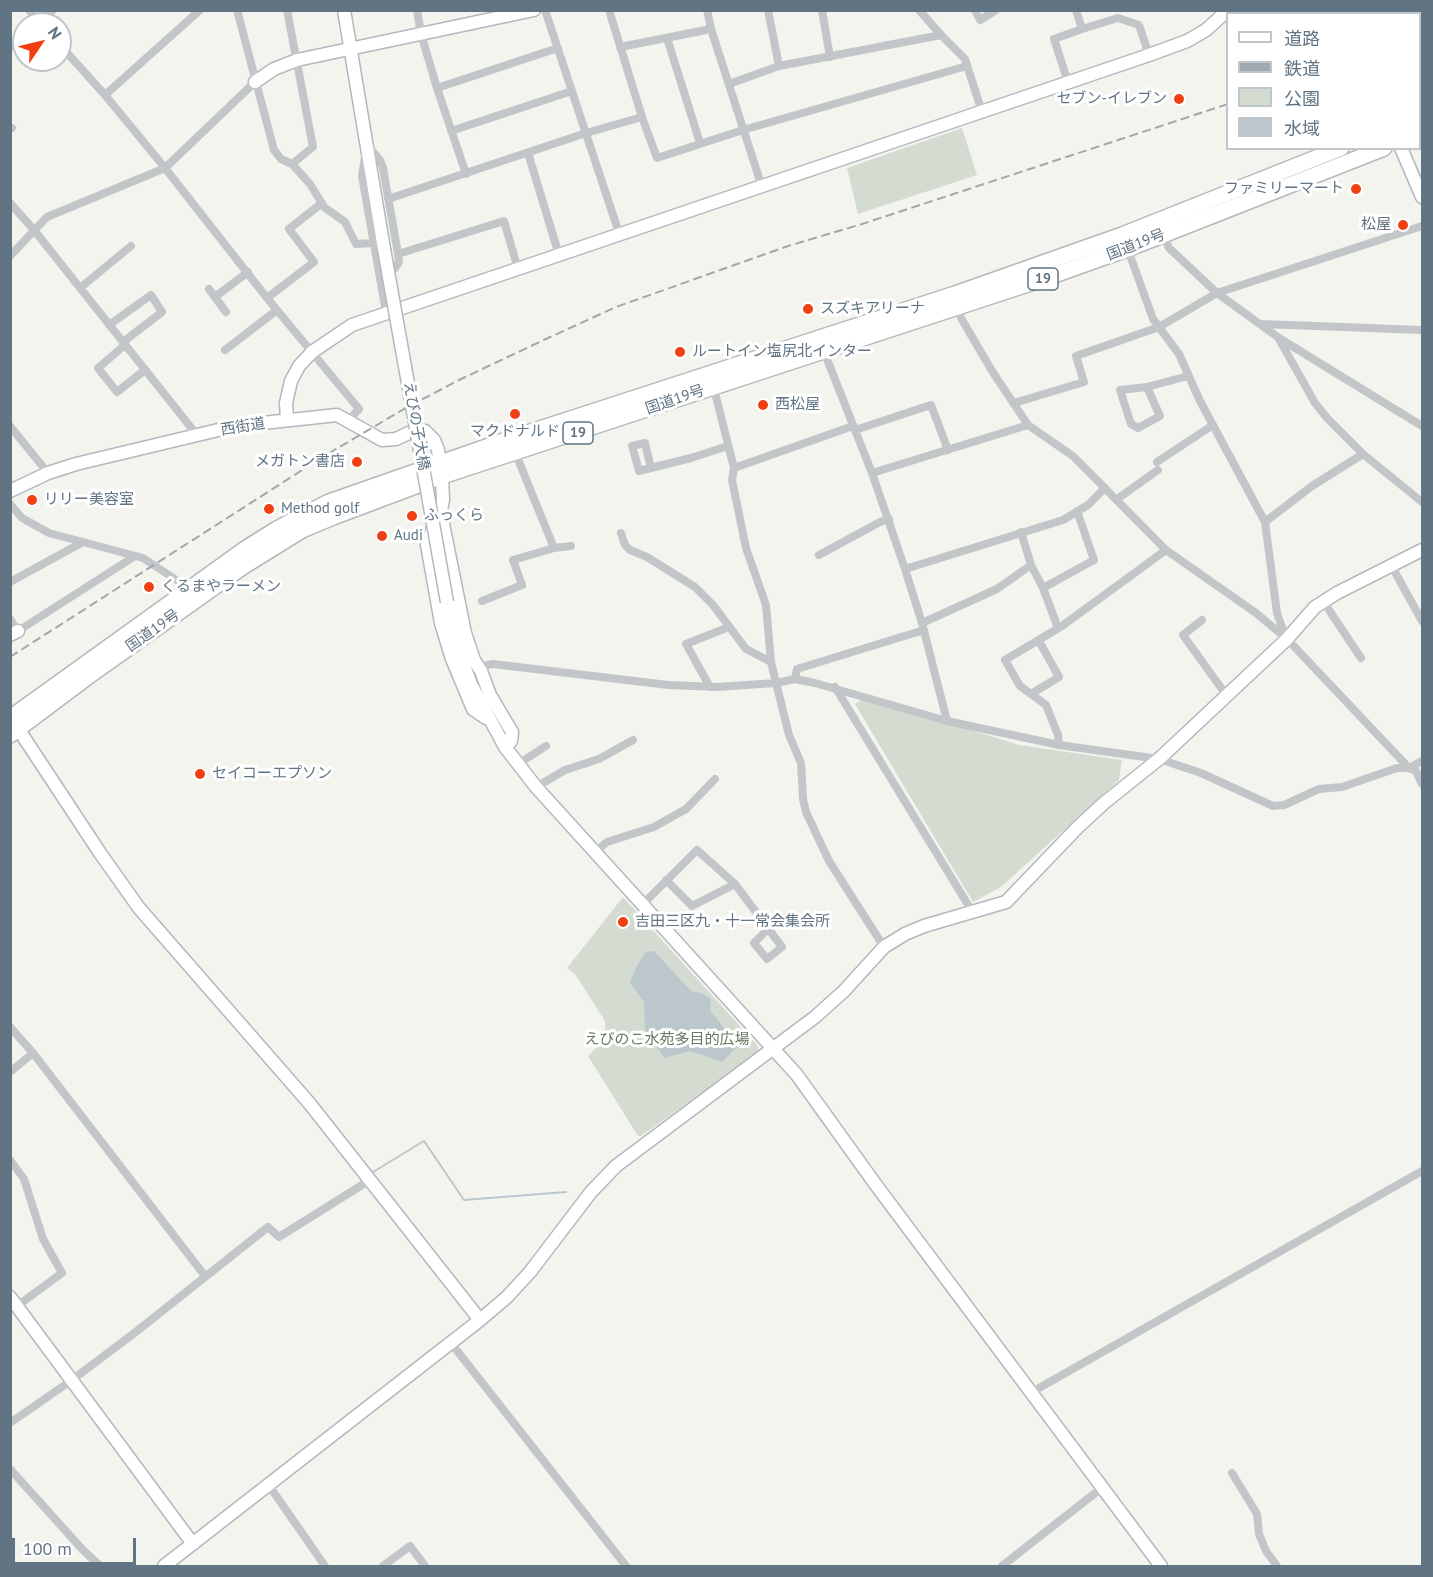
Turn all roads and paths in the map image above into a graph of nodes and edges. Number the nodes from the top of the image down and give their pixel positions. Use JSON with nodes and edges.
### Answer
{"nodes":[{"id":1,"x":200,"y":10,"type":"edge"},
{"id":2,"x":237,"y":10,"type":"edge"},
{"id":3,"x":287,"y":10,"type":"edge"},
{"id":4,"x":344,"y":10,"type":"edge"},
{"id":5,"x":417,"y":10,"type":"edge"},
{"id":6,"x":534,"y":10,"type":"edge"},
{"id":7,"x":545,"y":10,"type":"edge"},
{"id":8,"x":609,"y":10,"type":"edge"},
{"id":9,"x":707,"y":10,"type":"edge"},
{"id":10,"x":768,"y":10,"type":"edge"},
{"id":11,"x":822,"y":10,"type":"edge"},
{"id":12,"x":919,"y":10,"type":"edge"},
{"id":13,"x":975,"y":10,"type":"edge"},
{"id":14,"x":996,"y":10,"type":"edge"},
{"id":15,"x":1076,"y":10,"type":"edge"},
{"id":16,"x":1228,"y":10,"type":"edge"},
{"id":17,"x":711,"y":29,"type":"junction"},
{"id":18,"x":1082,"y":29,"type":"junction"},
{"id":19,"x":421,"y":34,"type":"junction"},
{"id":20,"x":940,"y":36,"type":"junction"},
{"id":21,"x":667,"y":38,"type":"junction"},
{"id":22,"x":620,"y":47,"type":"junction"},
{"id":23,"x":558,"y":48,"type":"junction"},
{"id":24,"x":351,"y":49,"type":"junction"},
{"id":25,"x":1149,"y":55,"type":"junction"},
{"id":26,"x":830,"y":57,"type":"junction"},
{"id":27,"x":72,"y":58,"type":"edge"},
{"id":28,"x":297,"y":60,"type":"junction"},
{"id":29,"x":779,"y":66,"type":"junction"},
{"id":30,"x":967,"y":66,"type":"junction"},
{"id":31,"x":255,"y":82,"type":"junction"},
{"id":32,"x":1068,"y":82,"type":"junction"},
{"id":33,"x":729,"y":84,"type":"junction"},
{"id":34,"x":437,"y":88,"type":"junction"},
{"id":35,"x":572,"y":91,"type":"junction"},
{"id":36,"x":105,"y":95,"type":"junction"},
{"id":37,"x":982,"y":112,"type":"junction"},
{"id":38,"x":642,"y":117,"type":"junction"},
{"id":39,"x":742,"y":130,"type":"junction"},
{"id":40,"x":451,"y":131,"type":"junction"},
{"id":41,"x":586,"y":133,"type":"junction"},
{"id":42,"x":700,"y":143,"type":"junction"},
{"id":43,"x":367,"y":145,"type":"junction"},
{"id":44,"x":1336,"y":150,"type":"edge"},
{"id":45,"x":1379,"y":150,"type":"edge"},
{"id":46,"x":1402,"y":150,"type":"edge"},
{"id":47,"x":528,"y":153,"type":"junction"},
{"id":48,"x":292,"y":164,"type":"junction"},
{"id":49,"x":165,"y":168,"type":"junction"},
{"id":50,"x":466,"y":174,"type":"junction"},
{"id":51,"x":762,"y":187,"type":"junction"},
{"id":52,"x":1422,"y":197,"type":"edge"},
{"id":53,"x":388,"y":199,"type":"junction"},
{"id":54,"x":322,"y":203,"type":"junction"},
{"id":55,"x":10,"y":204,"type":"edge"},
{"id":56,"x":1422,"y":226,"type":"edge"},
{"id":57,"x":34,"y":230,"type":"junction"},
{"id":58,"x":1163,"y":235,"type":"junction"},
{"id":59,"x":620,"y":236,"type":"junction"},
{"id":60,"x":1125,"y":242,"type":"junction"},
{"id":61,"x":132,"y":246,"type":"dead end"},
{"id":62,"x":379,"y":246,"type":"junction"},
{"id":63,"x":398,"y":255,"type":"junction"},
{"id":64,"x":559,"y":255,"type":"junction"},
{"id":65,"x":10,"y":256,"type":"edge"},
{"id":66,"x":518,"y":269,"type":"junction"},
{"id":67,"x":248,"y":272,"type":"junction"},
{"id":68,"x":379,"y":275,"type":"junction"},
{"id":69,"x":80,"y":288,"type":"junction"},
{"id":70,"x":208,"y":289,"type":"dead end"},
{"id":71,"x":1217,"y":294,"type":"junction"},
{"id":72,"x":215,"y":297,"type":"junction"},
{"id":73,"x":267,"y":298,"type":"junction"},
{"id":74,"x":957,"y":301,"type":"junction"},
{"id":75,"x":277,"y":310,"type":"junction"},
{"id":76,"x":226,"y":312,"type":"dead end"},
{"id":77,"x":386,"y":312,"type":"junction"},
{"id":78,"x":1261,"y":324,"type":"junction"},
{"id":79,"x":110,"y":325,"type":"junction"},
{"id":80,"x":1159,"y":327,"type":"junction"},
{"id":81,"x":1422,"y":330,"type":"edge"},
{"id":82,"x":1279,"y":339,"type":"junction"},
{"id":83,"x":124,"y":344,"type":"junction"},
{"id":84,"x":821,"y":345,"type":"junction"},
{"id":85,"x":225,"y":350,"type":"dead end"},
{"id":86,"x":312,"y":352,"type":"junction"},
{"id":87,"x":145,"y":370,"type":"junction"},
{"id":88,"x":1188,"y":376,"type":"junction"},
{"id":89,"x":711,"y":380,"type":"junction"},
{"id":90,"x":1147,"y":387,"type":"junction"},
{"id":91,"x":1014,"y":403,"type":"junction"},
{"id":92,"x":287,"y":420,"type":"junction"},
{"id":93,"x":349,"y":420,"type":"junction"},
{"id":94,"x":1028,"y":425,"type":"junction"},
{"id":95,"x":1213,"y":425,"type":"junction"},
{"id":96,"x":10,"y":426,"type":"edge"},
{"id":97,"x":1422,"y":426,"type":"edge"},
{"id":98,"x":854,"y":428,"type":"junction"},
{"id":99,"x":197,"y":435,"type":"junction"},
{"id":100,"x":728,"y":446,"type":"junction"},
{"id":101,"x":948,"y":450,"type":"junction"},
{"id":102,"x":515,"y":452,"type":"junction"},
{"id":103,"x":1363,"y":454,"type":"junction"},
{"id":104,"x":651,"y":468,"type":"dead end"},
{"id":105,"x":734,"y":468,"type":"junction"},
{"id":106,"x":441,"y":469,"type":"junction"},
{"id":107,"x":48,"y":473,"type":"junction"},
{"id":108,"x":872,"y":473,"type":"junction"},
{"id":109,"x":1105,"y":488,"type":"junction"},
{"id":110,"x":10,"y":491,"type":"edge"},
{"id":111,"x":1117,"y":499,"type":"junction"},
{"id":112,"x":1422,"y":502,"type":"edge"},
{"id":113,"x":10,"y":504,"type":"edge"},
{"id":114,"x":441,"y":510,"type":"junction"},
{"id":115,"x":1077,"y":511,"type":"junction"},
{"id":116,"x":889,"y":519,"type":"junction"},
{"id":117,"x":1265,"y":522,"type":"junction"},
{"id":118,"x":1021,"y":532,"type":"junction"},
{"id":119,"x":621,"y":533,"type":"dead end"},
{"id":120,"x":83,"y":542,"type":"junction"},
{"id":121,"x":571,"y":546,"type":"dead end"},
{"id":122,"x":554,"y":548,"type":"junction"},
{"id":123,"x":1166,"y":550,"type":"junction"},
{"id":124,"x":1422,"y":550,"type":"edge"},
{"id":125,"x":819,"y":555,"type":"dead end"},
{"id":126,"x":135,"y":556,"type":"junction"},
{"id":127,"x":1031,"y":564,"type":"junction"},
{"id":128,"x":1391,"y":565,"type":"junction"},
{"id":129,"x":905,"y":568,"type":"junction"},
{"id":130,"x":10,"y":582,"type":"edge"},
{"id":131,"x":1043,"y":588,"type":"junction"},
{"id":132,"x":186,"y":590,"type":"junction"},
{"id":133,"x":482,"y":601,"type":"dead end"},
{"id":134,"x":1323,"y":601,"type":"junction"},
{"id":135,"x":10,"y":619,"type":"edge"},
{"id":136,"x":1202,"y":620,"type":"dead end"},
{"id":137,"x":1422,"y":621,"type":"edge"},
{"id":138,"x":923,"y":626,"type":"junction"},
{"id":139,"x":729,"y":627,"type":"junction"},
{"id":140,"x":1058,"y":628,"type":"junction"},
{"id":141,"x":14,"y":633,"type":"edge"},
{"id":142,"x":1287,"y":639,"type":"junction"},
{"id":143,"x":1039,"y":641,"type":"junction"},
{"id":144,"x":1361,"y":658,"type":"dead end"},
{"id":145,"x":771,"y":662,"type":"junction"},
{"id":146,"x":481,"y":670,"type":"junction"},
{"id":147,"x":795,"y":679,"type":"junction"},
{"id":148,"x":776,"y":683,"type":"junction"},
{"id":149,"x":710,"y":687,"type":"junction"},
{"id":150,"x":835,"y":687,"type":"junction"},
{"id":151,"x":1031,"y":694,"type":"junction"},
{"id":152,"x":1227,"y":696,"type":"junction"},
{"id":153,"x":489,"y":720,"type":"junction"},
{"id":154,"x":947,"y":721,"type":"junction"},
{"id":155,"x":13,"y":727,"type":"edge"},
{"id":156,"x":633,"y":740,"type":"dead end"},
{"id":157,"x":1059,"y":745,"type":"junction"},
{"id":158,"x":546,"y":746,"type":"dead end"},
{"id":159,"x":505,"y":747,"type":"junction"},
{"id":160,"x":1159,"y":759,"type":"junction"},
{"id":161,"x":1422,"y":761,"type":"edge"},
{"id":162,"x":518,"y":764,"type":"junction"},
{"id":163,"x":1409,"y":768,"type":"junction"},
{"id":164,"x":715,"y":779,"type":"dead end"},
{"id":165,"x":1422,"y":784,"type":"edge"},
{"id":166,"x":536,"y":787,"type":"junction"},
{"id":167,"x":595,"y":852,"type":"junction"},
{"id":168,"x":666,"y":880,"type":"junction"},
{"id":169,"x":735,"y":884,"type":"junction"},
{"id":170,"x":643,"y":904,"type":"junction"},
{"id":171,"x":972,"y":913,"type":"junction"},
{"id":172,"x":768,"y":929,"type":"dead end"},
{"id":173,"x":884,"y":947,"type":"junction"},
{"id":174,"x":10,"y":1027,"type":"edge"},
{"id":175,"x":773,"y":1049,"type":"junction"},
{"id":176,"x":33,"y":1053,"type":"junction"},
{"id":177,"x":10,"y":1072,"type":"edge"},
{"id":178,"x":10,"y":1160,"type":"edge"},
{"id":179,"x":1422,"y":1171,"type":"edge"},
{"id":180,"x":370,"y":1180,"type":"junction"},
{"id":181,"x":206,"y":1276,"type":"junction"},
{"id":182,"x":14,"y":1301,"type":"edge"},
{"id":183,"x":480,"y":1320,"type":"junction"},
{"id":184,"x":451,"y":1343,"type":"junction"},
{"id":185,"x":72,"y":1380,"type":"junction"},
{"id":186,"x":1032,"y":1392,"type":"junction"},
{"id":187,"x":10,"y":1423,"type":"edge"},
{"id":188,"x":10,"y":1469,"type":"edge"},
{"id":189,"x":1232,"y":1473,"type":"dead end"},
{"id":190,"x":268,"y":1484,"type":"junction"},
{"id":191,"x":1102,"y":1487,"type":"junction"},
{"id":192,"x":193,"y":1544,"type":"junction"},
{"id":193,"x":168,"y":1565,"type":"edge"},
{"id":194,"x":100,"y":1566,"type":"edge"},
{"id":195,"x":326,"y":1566,"type":"edge"},
{"id":196,"x":383,"y":1566,"type":"edge"},
{"id":197,"x":425,"y":1566,"type":"edge"},
{"id":198,"x":626,"y":1566,"type":"edge"},
{"id":199,"x":1002,"y":1566,"type":"edge"},
{"id":200,"x":1161,"y":1566,"type":"edge"},
{"id":201,"x":1277,"y":1566,"type":"edge"}],
"edges":[{"from":1,"to":36,"type":"street"},
{"from":2,"to":31,"type":"street"},
{"from":3,"to":28,"type":"street"},
{"from":4,"to":24,"type":"street","name":"えびの子大橋"},
{"from":5,"to":19,"type":"street"},
{"from":6,"to":19,"type":"street"},
{"from":7,"to":23,"type":"street"},
{"from":8,"to":22,"type":"street"},
{"from":9,"to":17,"type":"street"},
{"from":10,"to":29,"type":"street"},
{"from":11,"to":26,"type":"street"},
{"from":12,"to":20,"type":"street"},
{"from":13,"to":14,"type":"street"},
{"from":15,"to":18,"type":"street"},
{"from":16,"to":25,"type":"street"},
{"from":17,"to":21,"type":"street"},
{"from":17,"to":33,"type":"street"},
{"from":18,"to":25,"type":"street"},
{"from":18,"to":32,"type":"street"},
{"from":19,"to":24,"type":"street"},
{"from":19,"to":34,"type":"street"},
{"from":20,"to":26,"type":"street"},
{"from":20,"to":30,"type":"street"},
{"from":21,"to":22,"type":"street"},
{"from":21,"to":42,"type":"street"},
{"from":22,"to":38,"type":"street"},
{"from":23,"to":34,"type":"street"},
{"from":23,"to":35,"type":"street"},
{"from":24,"to":28,"type":"street"},
{"from":24,"to":43,"type":"street","name":"えびの子大橋"},
{"from":25,"to":32,"type":"street"},
{"from":26,"to":29,"type":"street"},
{"from":27,"to":36,"type":"street"},
{"from":28,"to":31,"type":"street"},
{"from":28,"to":48,"type":"street"},
{"from":29,"to":33,"type":"street"},
{"from":30,"to":37,"type":"street"},
{"from":30,"to":39,"type":"street"},
{"from":31,"to":48,"type":"street"},
{"from":31,"to":49,"type":"street"},
{"from":32,"to":37,"type":"street"},
{"from":33,"to":39,"type":"street"},
{"from":34,"to":40,"type":"street"},
{"from":35,"to":40,"type":"street"},
{"from":35,"to":41,"type":"street"},
{"from":36,"to":49,"type":"street"},
{"from":37,"to":51,"type":"street"},
{"from":38,"to":41,"type":"street"},
{"from":38,"to":42,"type":"street"},
{"from":39,"to":42,"type":"street"},
{"from":39,"to":51,"type":"street"},
{"from":40,"to":50,"type":"street"},
{"from":41,"to":47,"type":"street"},
{"from":41,"to":59,"type":"street"},
{"from":43,"to":53,"type":"street"},
{"from":43,"to":62,"type":"street","name":"えびの子大橋"},
{"from":44,"to":60,"type":"highway","name":"国道19号","number":"19"},
{"from":45,"to":58,"type":"highway","name":"国道19号","number":"19"},
{"from":46,"to":52,"type":"street"},
{"from":47,"to":50,"type":"street"},
{"from":47,"to":64,"type":"street"},
{"from":48,"to":54,"type":"street"},
{"from":49,"to":57,"type":"street"},
{"from":49,"to":67,"type":"street"},
{"from":50,"to":53,"type":"street"},
{"from":51,"to":59,"type":"street"},
{"from":53,"to":63,"type":"street"},
{"from":54,"to":62,"type":"street"},
{"from":54,"to":73,"type":"street"},
{"from":55,"to":57,"type":"street"},
{"from":56,"to":71,"type":"street"},
{"from":57,"to":65,"type":"street"},
{"from":57,"to":69,"type":"street"},
{"from":58,"to":60,"type":"highway","name":"国道19号","number":"19"},
{"from":58,"to":71,"type":"street"},
{"from":59,"to":64,"type":"street"},
{"from":60,"to":74,"type":"highway","name":"国道19号","number":"19"},
{"from":60,"to":80,"type":"street"},
{"from":61,"to":69,"type":"street"},
{"from":62,"to":68,"type":"street"},
{"from":62,"to":153,"type":"street","name":"えびの子大橋","bridge":true},
{"from":63,"to":66,"type":"street"},
{"from":63,"to":68,"type":"street"},
{"from":64,"to":66,"type":"street"},
{"from":66,"to":77,"type":"street"},
{"from":67,"to":72,"type":"street"},
{"from":67,"to":73,"type":"street"},
{"from":68,"to":77,"type":"street"},
{"from":69,"to":79,"type":"street"},
{"from":70,"to":72,"type":"street"},
{"from":71,"to":78,"type":"street"},
{"from":71,"to":80,"type":"street"},
{"from":72,"to":76,"type":"street"},
{"from":73,"to":75,"type":"street"},
{"from":74,"to":84,"type":"highway","name":"国道19号","number":"19"},
{"from":74,"to":91,"type":"street"},
{"from":75,"to":85,"type":"street"},
{"from":75,"to":86,"type":"street"},
{"from":77,"to":86,"type":"street"},
{"from":78,"to":81,"type":"street"},
{"from":78,"to":82,"type":"street"},
{"from":79,"to":83,"type":"street"},
{"from":79,"to":83,"type":"street"},
{"from":80,"to":88,"type":"street"},
{"from":80,"to":91,"type":"street"},
{"from":82,"to":97,"type":"street"},
{"from":82,"to":103,"type":"street"},
{"from":83,"to":87,"type":"street"},
{"from":83,"to":87,"type":"street"},
{"from":84,"to":89,"type":"highway","name":"国道19号","number":"19"},
{"from":84,"to":98,"type":"street"},
{"from":86,"to":92,"type":"street"},
{"from":86,"to":93,"type":"street"},
{"from":87,"to":99,"type":"street"},
{"from":88,"to":90,"type":"street"},
{"from":88,"to":95,"type":"street"},
{"from":89,"to":100,"type":"street"},
{"from":89,"to":102,"type":"highway","name":"国道19号","number":"19"},
{"from":89,"to":106,"type":"highway","name":"国道19号","number":"19"},
{"from":90,"to":90,"type":"street"},
{"from":91,"to":94,"type":"street"},
{"from":92,"to":93,"type":"street","name":"西街道"},
{"from":92,"to":99,"type":"street","name":"西街道"},
{"from":93,"to":106,"type":"street","name":"西街道"},
{"from":94,"to":101,"type":"street"},
{"from":94,"to":109,"type":"street"},
{"from":95,"to":111,"type":"street"},
{"from":95,"to":117,"type":"street"},
{"from":96,"to":107,"type":"street"},
{"from":98,"to":101,"type":"street"},
{"from":98,"to":105,"type":"street"},
{"from":98,"to":108,"type":"street"},
{"from":99,"to":107,"type":"street","name":"西街道"},
{"from":100,"to":104,"type":"street"},
{"from":100,"to":105,"type":"street"},
{"from":101,"to":108,"type":"street"},
{"from":102,"to":106,"type":"highway","name":"国道19号","number":"19"},
{"from":102,"to":122,"type":"street"},
{"from":103,"to":112,"type":"street"},
{"from":103,"to":117,"type":"street"},
{"from":105,"to":145,"type":"street"},
{"from":106,"to":114,"type":"street"},
{"from":106,"to":132,"type":"highway","name":"国道19号","number":"19"},
{"from":106,"to":155,"type":"highway","name":"国道19号","number":"19"},
{"from":107,"to":110,"type":"street","name":"西街道"},
{"from":108,"to":116,"type":"street"},
{"from":109,"to":111,"type":"street"},
{"from":109,"to":115,"type":"street"},
{"from":111,"to":123,"type":"street"},
{"from":113,"to":120,"type":"street"},
{"from":114,"to":146,"type":"street"},
{"from":114,"to":153,"type":"street"},
{"from":115,"to":118,"type":"street"},
{"from":115,"to":131,"type":"street"},
{"from":116,"to":125,"type":"street"},
{"from":116,"to":129,"type":"street"},
{"from":117,"to":142,"type":"street"},
{"from":118,"to":127,"type":"street"},
{"from":118,"to":129,"type":"street"},
{"from":119,"to":139,"type":"street"},
{"from":120,"to":126,"type":"street"},
{"from":120,"to":130,"type":"street"},
{"from":121,"to":122,"type":"street"},
{"from":122,"to":133,"type":"street"},
{"from":123,"to":140,"type":"street"},
{"from":123,"to":142,"type":"street"},
{"from":124,"to":128,"type":"street"},
{"from":126,"to":132,"type":"street"},
{"from":126,"to":141,"type":"street"},
{"from":127,"to":131,"type":"street"},
{"from":127,"to":138,"type":"street"},
{"from":128,"to":134,"type":"street"},
{"from":128,"to":137,"type":"street"},
{"from":129,"to":138,"type":"street"},
{"from":131,"to":140,"type":"street"},
{"from":132,"to":155,"type":"highway","name":"国道19号","number":"19"},
{"from":134,"to":142,"type":"street"},
{"from":134,"to":144,"type":"street"},
{"from":135,"to":141,"type":"street"},
{"from":136,"to":152,"type":"street"},
{"from":138,"to":147,"type":"street"},
{"from":138,"to":154,"type":"street"},
{"from":139,"to":145,"type":"street"},
{"from":139,"to":149,"type":"street"},
{"from":140,"to":143,"type":"street"},
{"from":142,"to":152,"type":"street"},
{"from":142,"to":163,"type":"street"},
{"from":143,"to":151,"type":"street"},
{"from":143,"to":151,"type":"street"},
{"from":145,"to":148,"type":"street"},
{"from":146,"to":149,"type":"street"},
{"from":146,"to":159,"type":"street"},
{"from":147,"to":148,"type":"street"},
{"from":147,"to":150,"type":"street"},
{"from":148,"to":149,"type":"street"},
{"from":148,"to":173,"type":"street"},
{"from":150,"to":154,"type":"street"},
{"from":150,"to":171,"type":"street"},
{"from":151,"to":157,"type":"street"},
{"from":152,"to":160,"type":"street"},
{"from":153,"to":159,"type":"street"},
{"from":154,"to":157,"type":"street"},
{"from":155,"to":180,"type":"street"},
{"from":156,"to":166,"type":"street"},
{"from":157,"to":160,"type":"street"},
{"from":158,"to":162,"type":"street"},
{"from":159,"to":162,"type":"street"},
{"from":160,"to":163,"type":"street"},
{"from":160,"to":171,"type":"street"},
{"from":161,"to":163,"type":"street"},
{"from":162,"to":166,"type":"street"},
{"from":163,"to":165,"type":"street"},
{"from":164,"to":167,"type":"street"},
{"from":166,"to":167,"type":"street"},
{"from":167,"to":170,"type":"street"},
{"from":168,"to":169,"type":"street"},
{"from":168,"to":169,"type":"street"},
{"from":168,"to":170,"type":"street"},
{"from":169,"to":172,"type":"street"},
{"from":170,"to":175,"type":"street"},
{"from":171,"to":173,"type":"street"},
{"from":173,"to":175,"type":"street"},
{"from":174,"to":176,"type":"street"},
{"from":175,"to":183,"type":"street"},
{"from":175,"to":186,"type":"street"},
{"from":176,"to":177,"type":"street"},
{"from":176,"to":181,"type":"street"},
{"from":178,"to":182,"type":"street"},
{"from":179,"to":186,"type":"street"},
{"from":180,"to":181,"type":"street"},
{"from":180,"to":183,"type":"street"},
{"from":181,"to":185,"type":"street"},
{"from":182,"to":185,"type":"street"},
{"from":183,"to":184,"type":"street"},
{"from":184,"to":190,"type":"street"},
{"from":184,"to":198,"type":"street"},
{"from":185,"to":187,"type":"street"},
{"from":185,"to":192,"type":"street"},
{"from":186,"to":191,"type":"street"},
{"from":188,"to":194,"type":"street"},
{"from":189,"to":201,"type":"street"},
{"from":190,"to":192,"type":"street"},
{"from":190,"to":195,"type":"street"},
{"from":191,"to":199,"type":"street"},
{"from":191,"to":200,"type":"street"},
{"from":192,"to":193,"type":"street"},
{"from":196,"to":197,"type":"street"}]}
